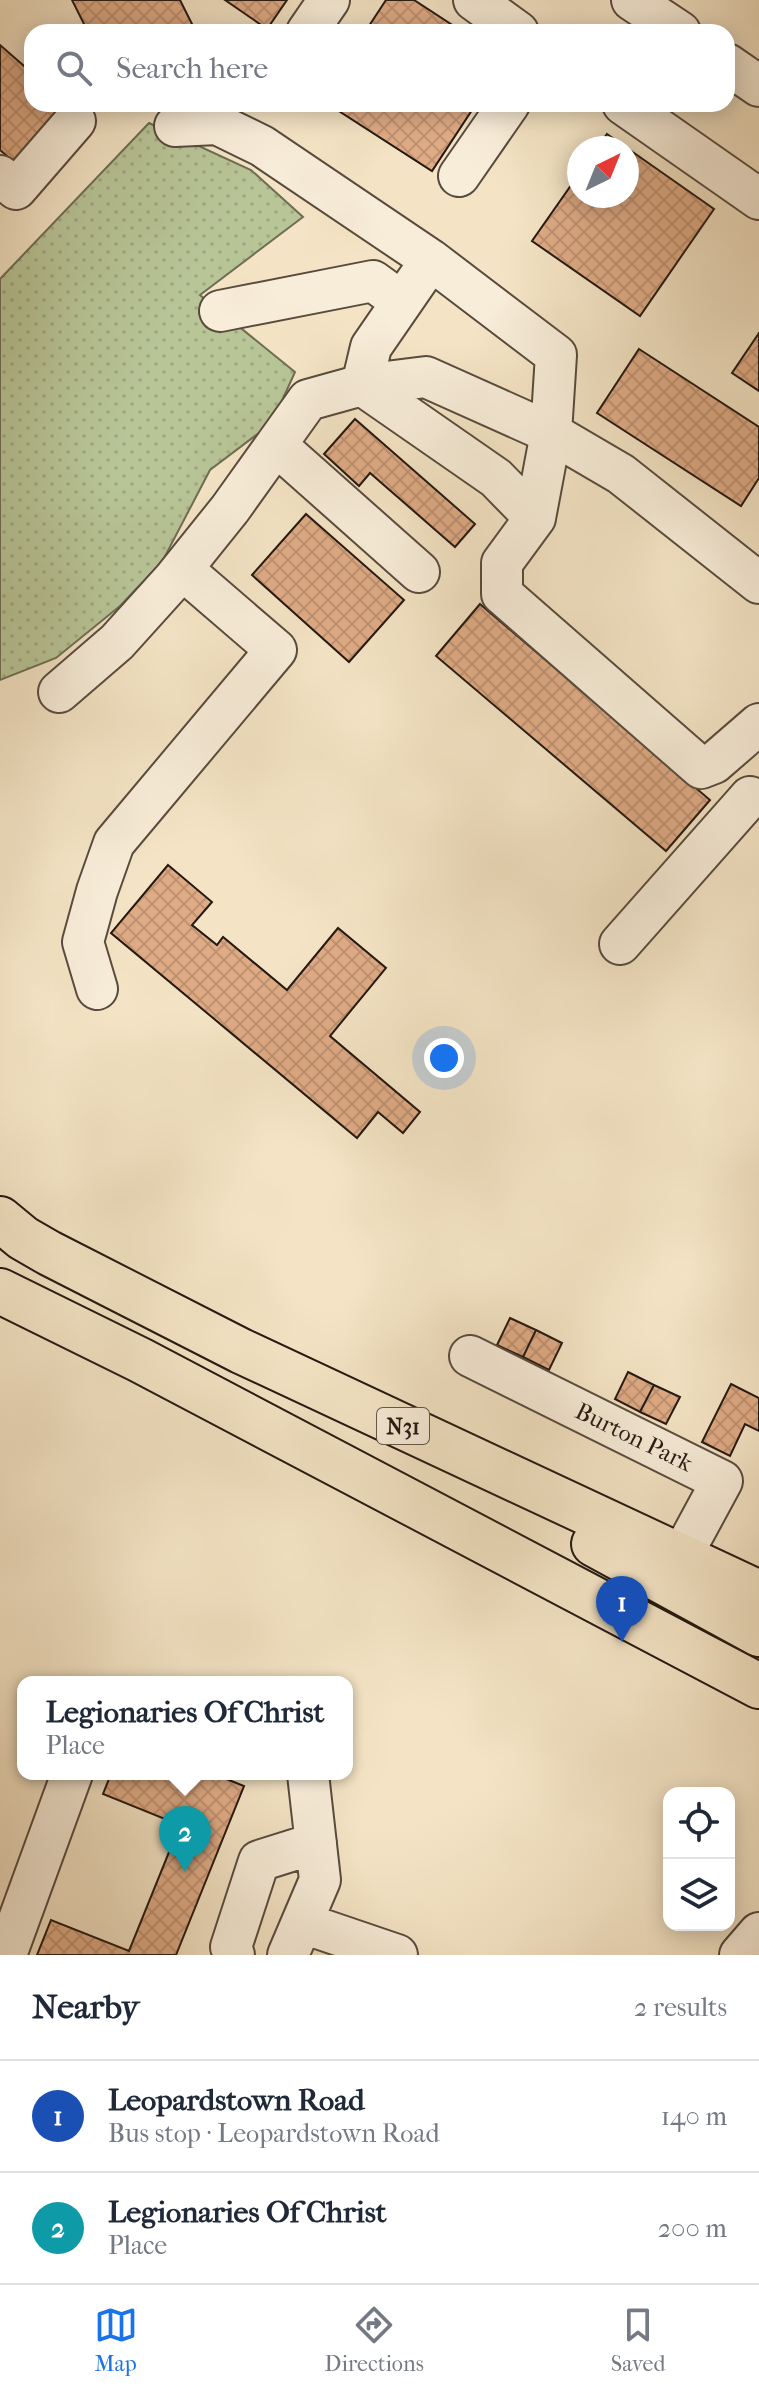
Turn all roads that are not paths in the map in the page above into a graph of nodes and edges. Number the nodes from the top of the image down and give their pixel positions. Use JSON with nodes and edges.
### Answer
{"nodes":[{"id":1,"x":329,"y":0,"type":"edge"},
{"id":2,"x":474,"y":0,"type":"edge"},
{"id":3,"x":632,"y":0,"type":"edge"},
{"id":4,"x":312,"y":24,"type":"edge"},
{"id":5,"x":507,"y":24,"type":"edge"},
{"id":6,"x":668,"y":24,"type":"edge"},
{"id":7,"x":735,"y":70,"type":"edge"},
{"id":8,"x":759,"y":86,"type":"edge"},
{"id":9,"x":503,"y":112,"type":"edge"},
{"id":10,"x":634,"y":112,"type":"edge"},
{"id":11,"x":75,"y":121,"type":"dead end"},
{"id":12,"x":175,"y":126,"type":"dead end"},
{"id":13,"x":0,"y":176,"type":"edge"},
{"id":14,"x":459,"y":176,"type":"dead end"},
{"id":15,"x":759,"y":199,"type":"edge"},
{"id":16,"x":431,"y":260,"type":"junction"},
{"id":17,"x":402,"y":302,"type":"junction"},
{"id":18,"x":220,"y":311,"type":"dead end"},
{"id":19,"x":362,"y":385,"type":"junction"},
{"id":20,"x":551,"y":433,"type":"junction"},
{"id":21,"x":276,"y":445,"type":"junction"},
{"id":22,"x":535,"y":518,"type":"junction"},
{"id":23,"x":182,"y":569,"type":"junction"},
{"id":24,"x":419,"y":572,"type":"dead end"},
{"id":25,"x":759,"y":583,"type":"edge"},
{"id":26,"x":59,"y":692,"type":"dead end"},
{"id":27,"x":759,"y":724,"type":"edge"},
{"id":28,"x":750,"y":797,"type":"dead end"},
{"id":29,"x":620,"y":944,"type":"dead end"},
{"id":30,"x":97,"y":989,"type":"dead end"},
{"id":31,"x":0,"y":1219,"type":"edge"},
{"id":32,"x":0,"y":1291,"type":"edge"},
{"id":33,"x":241,"y":1351,"type":"junction"},
{"id":34,"x":470,"y":1356,"type":"dead end"},
{"id":35,"x":682,"y":1555,"type":"junction"},
{"id":36,"x":759,"y":1593,"type":"edge"},
{"id":37,"x":759,"y":1634,"type":"edge"},
{"id":38,"x":759,"y":1686,"type":"edge"},
{"id":39,"x":70,"y":1780,"type":"edge"},
{"id":40,"x":309,"y":1780,"type":"edge"},
{"id":41,"x":316,"y":1843,"type":"junction"},
{"id":42,"x":759,"y":1933,"type":"edge"},
{"id":43,"x":296,"y":1939,"type":"edge"},
{"id":44,"x":6,"y":1955,"type":"edge"},
{"id":45,"x":234,"y":1955,"type":"edge"},
{"id":46,"x":397,"y":1955,"type":"edge"},
{"id":47,"x":740,"y":1955,"type":"edge"}],
"edges":[{"from":1,"to":4,"type":"street"},
{"from":2,"to":5,"type":"street"},
{"from":3,"to":6,"type":"street"},
{"from":7,"to":8,"type":"street"},
{"from":9,"to":14,"type":"street"},
{"from":10,"to":15,"type":"street"},
{"from":11,"to":13,"type":"street"},
{"from":12,"to":16,"type":"street"},
{"from":16,"to":17,"type":"street"},
{"from":16,"to":20,"type":"street"},
{"from":17,"to":18,"type":"street"},
{"from":17,"to":19,"type":"street"},
{"from":19,"to":20,"type":"street"},
{"from":19,"to":21,"type":"street"},
{"from":19,"to":22,"type":"street"},
{"from":20,"to":22,"type":"street"},
{"from":20,"to":25,"type":"street"},
{"from":21,"to":23,"type":"street"},
{"from":21,"to":24,"type":"street"},
{"from":22,"to":27,"type":"street"},
{"from":23,"to":26,"type":"street"},
{"from":23,"to":30,"type":"street"},
{"from":28,"to":29,"type":"street"},
{"from":31,"to":33,"type":"highway","number":"N31"},
{"from":32,"to":38,"type":"highway"},
{"from":33,"to":35,"type":"highway","number":"N31"},
{"from":33,"to":37,"type":"highway"},
{"from":34,"to":35,"type":"street","name":"Burton Park"},
{"from":35,"to":36,"type":"highway","number":"N31"},
{"from":39,"to":44,"type":"street"},
{"from":40,"to":41,"type":"street"},
{"from":41,"to":43,"type":"street"},
{"from":41,"to":45,"type":"street"},
{"from":42,"to":47,"type":"street"},
{"from":43,"to":46,"type":"street"}]}
